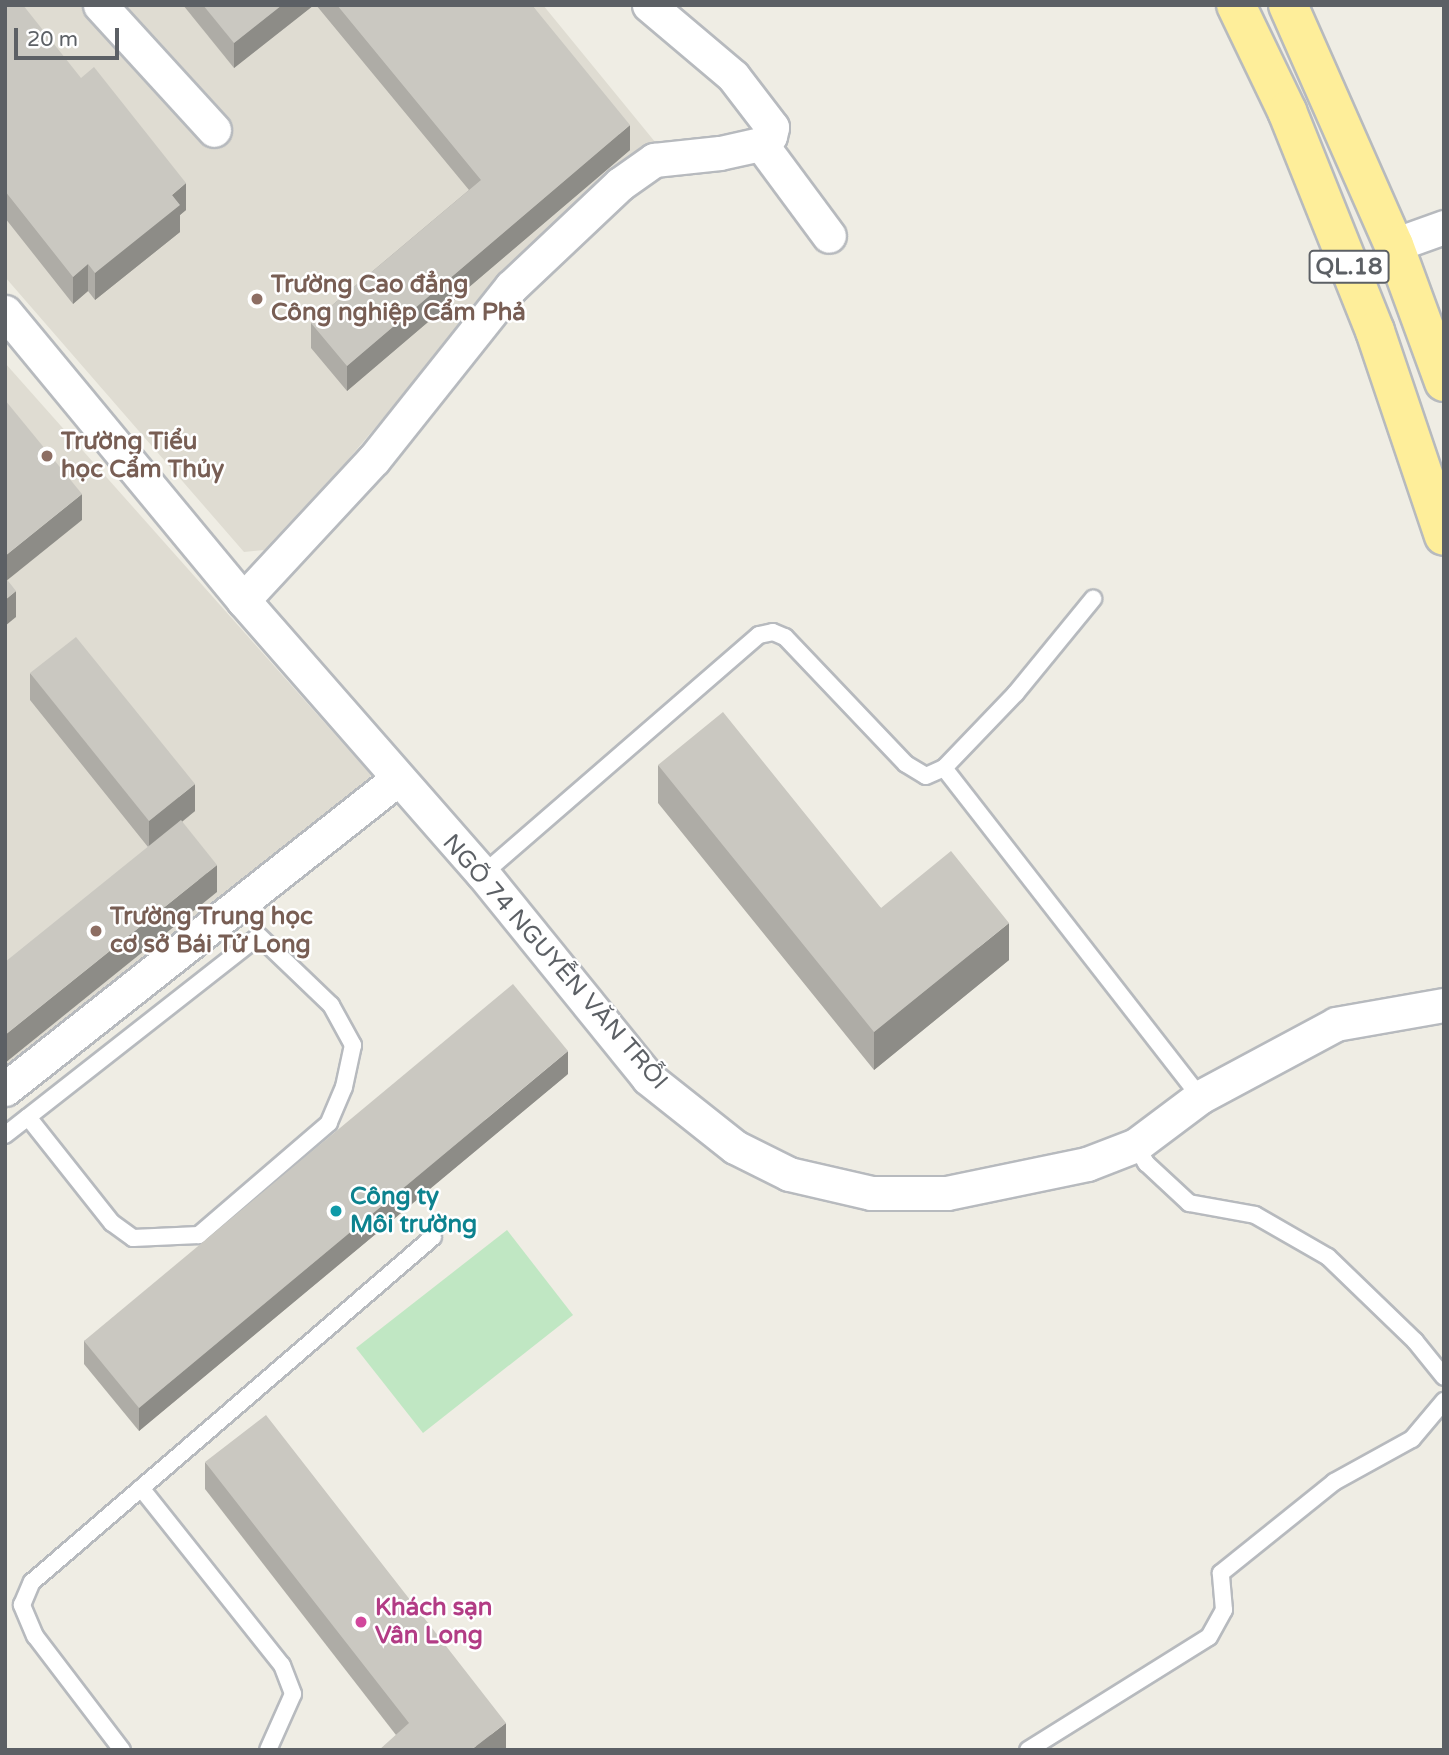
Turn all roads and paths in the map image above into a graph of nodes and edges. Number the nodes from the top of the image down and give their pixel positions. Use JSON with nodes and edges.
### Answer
{"nodes":[{"id":1,"x":100,"y":5,"type":"edge"},
{"id":2,"x":649,"y":5,"type":"edge"},
{"id":3,"x":1236,"y":5,"type":"edge"},
{"id":4,"x":1288,"y":5,"type":"edge"},
{"id":5,"x":214,"y":131,"type":"dead end"},
{"id":6,"x":761,"y":144,"type":"junction"},
{"id":7,"x":1444,"y":227,"type":"edge"},
{"id":8,"x":830,"y":236,"type":"dead end"},
{"id":9,"x":1394,"y":245,"type":"junction"},
{"id":10,"x":5,"y":312,"type":"edge"},
{"id":11,"x":1444,"y":382,"type":"edge"},
{"id":12,"x":1444,"y":536,"type":"edge"},
{"id":13,"x":1093,"y":599,"type":"dead end"},
{"id":14,"x":243,"y":600,"type":"junction"},
{"id":15,"x":944,"y":768,"type":"junction"},
{"id":16,"x":397,"y":779,"type":"junction"},
{"id":17,"x":483,"y":874,"type":"junction"},
{"id":18,"x":1444,"y":1005,"type":"edge"},
{"id":19,"x":5,"y":1089,"type":"edge"},
{"id":20,"x":1200,"y":1097,"type":"junction"},
{"id":21,"x":28,"y":1117,"type":"junction"},
{"id":22,"x":5,"y":1135,"type":"edge"},
{"id":23,"x":1136,"y":1145,"type":"junction"},
{"id":24,"x":433,"y":1237,"type":"dead end"},
{"id":25,"x":1444,"y":1377,"type":"edge"},
{"id":26,"x":1444,"y":1402,"type":"edge"},
{"id":27,"x":142,"y":1488,"type":"junction"},
{"id":28,"x":122,"y":1750,"type":"edge"},
{"id":29,"x":268,"y":1750,"type":"edge"},
{"id":30,"x":1028,"y":1750,"type":"edge"}],
"edges":[{"from":1,"to":5,"type":"street"},
{"from":2,"to":6,"type":"street"},
{"from":3,"to":12,"type":"highway","number":"QL.18"},
{"from":4,"to":9,"type":"highway","number":"QL.18"},
{"from":6,"to":8,"type":"street"},
{"from":6,"to":14,"type":"street"},
{"from":7,"to":9,"type":"street"},
{"from":9,"to":11,"type":"highway","number":"QL.18"},
{"from":10,"to":14,"type":"street","name":"NGÕ 74 NGUYỄN VĂN TRỖI"},
{"from":13,"to":15,"type":"lane"},
{"from":14,"to":16,"type":"street","name":"NGÕ 74 NGUYỄN VĂN TRỖI"},
{"from":15,"to":17,"type":"lane"},
{"from":15,"to":20,"type":"lane"},
{"from":16,"to":17,"type":"street","name":"NGÕ 74 NGUYỄN VĂN TRỖI"},
{"from":16,"to":19,"type":"street"},
{"from":17,"to":23,"type":"street","name":"NGÕ 74 NGUYỄN VĂN TRỖI"},
{"from":18,"to":20,"type":"street","name":"NGÕ 74 NGUYỄN VĂN TRỖI"},
{"from":20,"to":23,"type":"street","name":"NGÕ 74 NGUYỄN VĂN TRỖI"},
{"from":21,"to":21,"type":"lane"},
{"from":21,"to":22,"type":"lane"},
{"from":23,"to":25,"type":"lane"},
{"from":24,"to":27,"type":"lane"},
{"from":26,"to":30,"type":"lane"},
{"from":27,"to":28,"type":"lane"},
{"from":27,"to":29,"type":"lane"}]}
